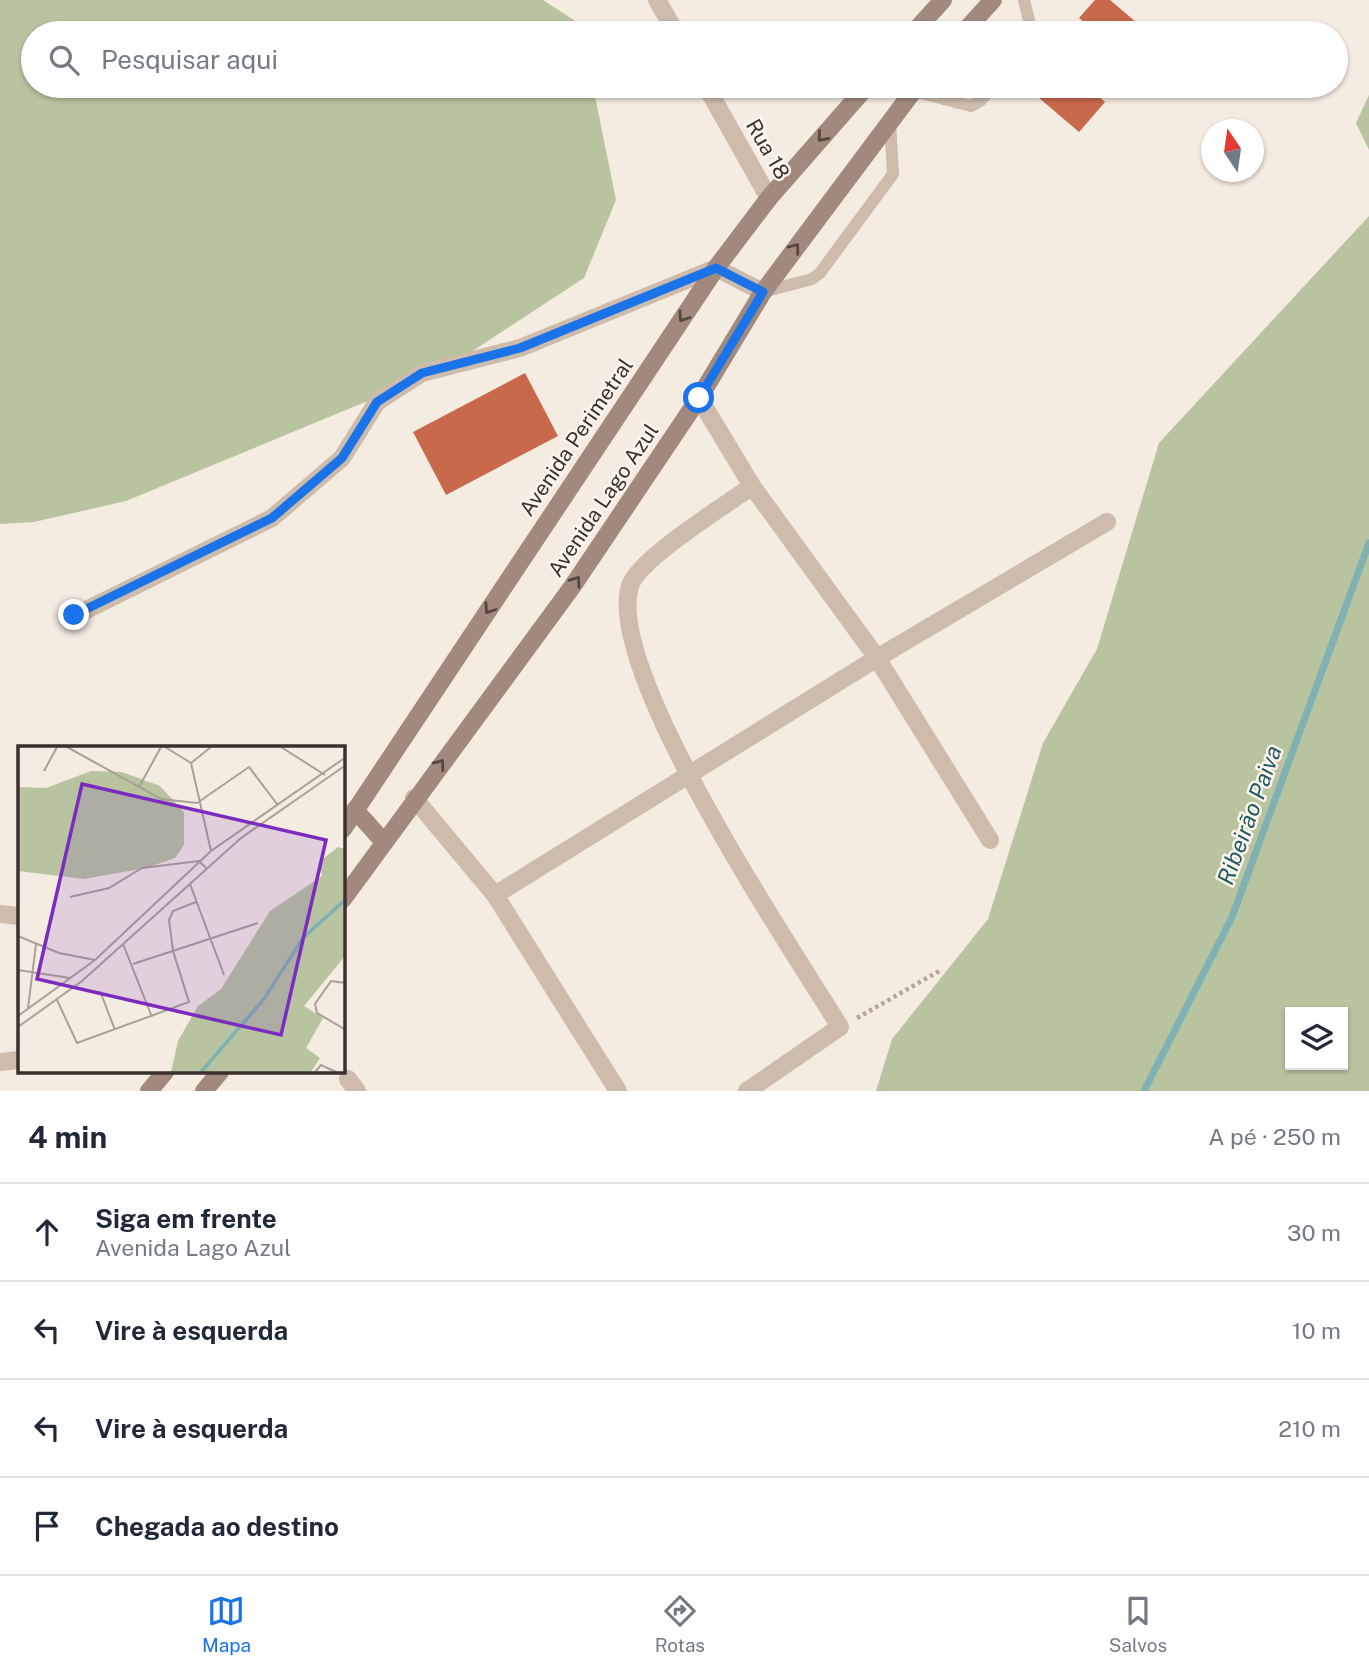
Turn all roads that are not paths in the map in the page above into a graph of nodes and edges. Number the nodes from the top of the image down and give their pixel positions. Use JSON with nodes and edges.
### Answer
{"nodes":[{"id":1,"x":657,"y":0,"type":"edge"},
{"id":2,"x":943,"y":0,"type":"edge"},
{"id":3,"x":993,"y":0,"type":"edge"},
{"id":4,"x":1024,"y":0,"type":"edge"},
{"id":5,"x":669,"y":21,"type":"edge"},
{"id":6,"x":924,"y":21,"type":"edge"},
{"id":7,"x":974,"y":21,"type":"edge"},
{"id":8,"x":1029,"y":21,"type":"edge"},
{"id":9,"x":713,"y":98,"type":"edge"},
{"id":10,"x":856,"y":98,"type":"edge"},
{"id":11,"x":908,"y":98,"type":"edge"},
{"id":12,"x":946,"y":98,"type":"edge"},
{"id":13,"x":983,"y":98,"type":"edge"},
{"id":14,"x":890,"y":122,"type":"junction"},
{"id":15,"x":769,"y":198,"type":"junction"},
{"id":16,"x":716,"y":268,"type":"junction"},
{"id":17,"x":763,"y":292,"type":"junction"},
{"id":18,"x":699,"y":398,"type":"junction"},
{"id":19,"x":752,"y":486,"type":"junction"},
{"id":20,"x":1107,"y":522,"type":"dead end"},
{"id":21,"x":74,"y":615,"type":"dead end"},
{"id":22,"x":877,"y":658,"type":"junction"},
{"id":23,"x":688,"y":776,"type":"junction"},
{"id":24,"x":414,"y":798,"type":"junction"},
{"id":25,"x":355,"y":810,"type":"junction"},
{"id":26,"x":345,"y":826,"type":"edge"},
{"id":27,"x":990,"y":840,"type":"dead end"},
{"id":28,"x":383,"y":841,"type":"junction"},
{"id":29,"x":495,"y":895,"type":"junction"},
{"id":30,"x":345,"y":896,"type":"edge"},
{"id":31,"x":0,"y":914,"type":"edge"},
{"id":32,"x":18,"y":916,"type":"edge"},
{"id":33,"x":18,"y":1060,"type":"edge"},
{"id":34,"x":0,"y":1062,"type":"edge"},
{"id":35,"x":163,"y":1074,"type":"edge"},
{"id":36,"x":218,"y":1074,"type":"edge"},
{"id":37,"x":149,"y":1091,"type":"edge"},
{"id":38,"x":204,"y":1091,"type":"edge"},
{"id":39,"x":618,"y":1091,"type":"edge"},
{"id":40,"x":747,"y":1091,"type":"edge"}],
"edges":[{"from":1,"to":5,"type":"street"},
{"from":2,"to":6,"type":"main road"},
{"from":3,"to":7,"type":"main road"},
{"from":4,"to":8,"type":"lane"},
{"from":9,"to":15,"type":"street","name":"Rua 18"},
{"from":10,"to":15,"type":"main road","name":"Avenida Perimetral","one_way":true},
{"from":11,"to":14,"type":"main road","name":"Avenida Lago Azul"},
{"from":12,"to":13,"type":"lane"},
{"from":17,"to":14,"type":"main road","name":"Avenida Lago Azul","one_way":true},
{"from":14,"to":17,"type":"lane"},
{"from":15,"to":16,"type":"main road","name":"Avenida Perimetral"},
{"from":16,"to":17,"type":"street"},
{"from":16,"to":21,"type":"street"},
{"from":16,"to":25,"type":"main road","name":"Avenida Perimetral","one_way":true},
{"from":17,"to":18,"type":"main road","name":"Avenida Lago Azul"},
{"from":18,"to":19,"type":"street"},
{"from":24,"to":18,"type":"main road","name":"Avenida Lago Azul","one_way":true},
{"from":19,"to":22,"type":"street"},
{"from":19,"to":23,"type":"street"},
{"from":20,"to":22,"type":"street"},
{"from":22,"to":23,"type":"street"},
{"from":22,"to":27,"type":"street"},
{"from":23,"to":29,"type":"street"},
{"from":23,"to":40,"type":"street"},
{"from":24,"to":28,"type":"main road","name":"Avenida Lago Azul"},
{"from":24,"to":29,"type":"street"},
{"from":25,"to":26,"type":"main road","name":"Avenida Perimetral"},
{"from":25,"to":28,"type":"main road"},
{"from":28,"to":30,"type":"main road","name":"Avenida Lago Azul"},
{"from":29,"to":39,"type":"street"},
{"from":31,"to":32,"type":"street"},
{"from":33,"to":34,"type":"street"},
{"from":35,"to":37,"type":"main road"},
{"from":36,"to":38,"type":"main road"}]}
